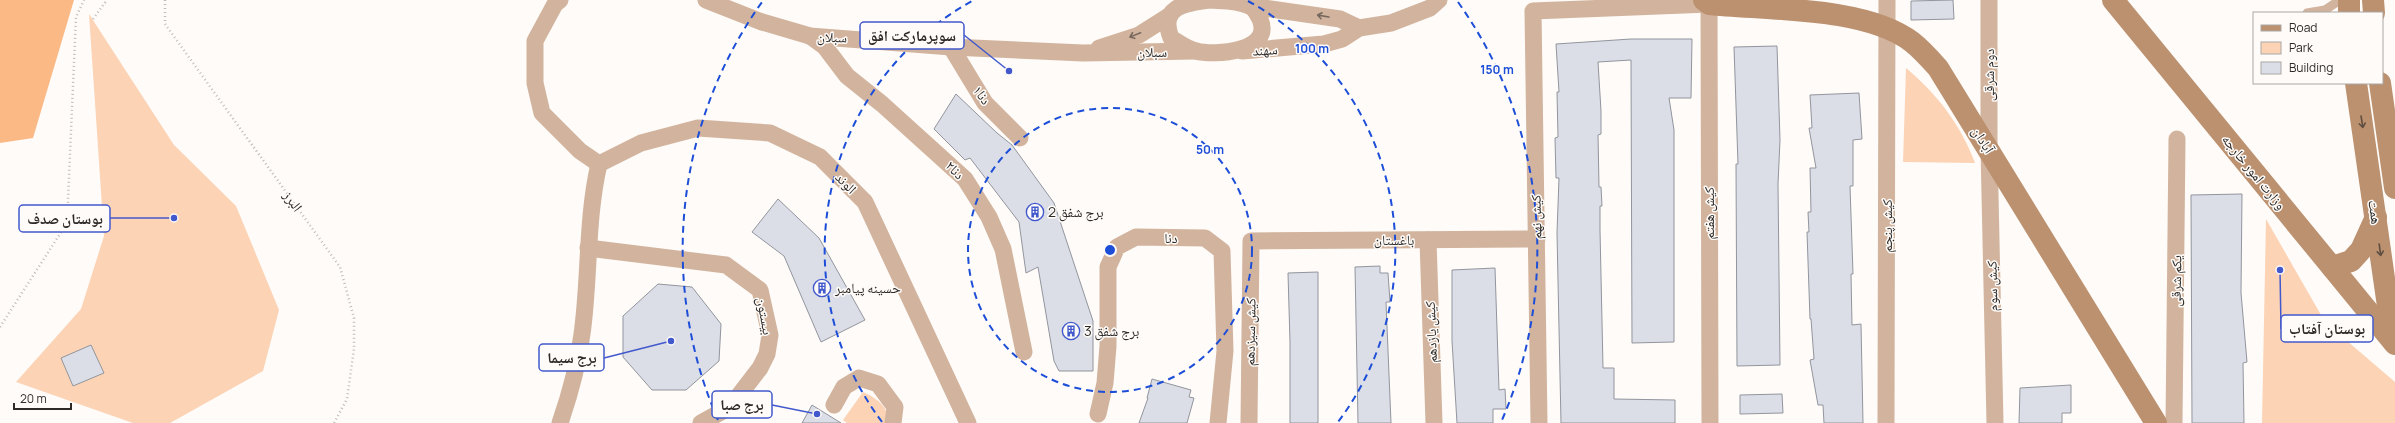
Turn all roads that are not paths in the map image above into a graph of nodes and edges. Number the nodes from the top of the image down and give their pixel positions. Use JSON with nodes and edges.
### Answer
{"nodes":[{"id":1,"x":560,"y":0,"type":"edge"},
{"id":2,"x":706,"y":0,"type":"edge"},
{"id":3,"x":1439,"y":0,"type":"edge"},
{"id":4,"x":1887,"y":0,"type":"edge"},
{"id":5,"x":1990,"y":0,"type":"edge"},
{"id":6,"x":2113,"y":0,"type":"edge"},
{"id":7,"x":2340,"y":0,"type":"edge"},
{"id":8,"x":2349,"y":0,"type":"edge"},
{"id":9,"x":2373,"y":0,"type":"edge"},
{"id":10,"x":1188,"y":1,"type":"edge"},
{"id":11,"x":1707,"y":1,"type":"edge"},
{"id":12,"x":1244,"y":3,"type":"edge"},
{"id":13,"x":1533,"y":11,"type":"joint"},
{"id":14,"x":2313,"y":12,"type":"edge"},
{"id":15,"x":2349,"y":12,"type":"edge"},
{"id":16,"x":2374,"y":12,"type":"edge"},
{"id":17,"x":1170,"y":16,"type":"junction"},
{"id":18,"x":1359,"y":28,"type":"junction"},
{"id":19,"x":1888,"y":28,"type":"junction"},
{"id":20,"x":810,"y":36,"type":"junction"},
{"id":21,"x":951,"y":47,"type":"junction"},
{"id":22,"x":1196,"y":51,"type":"junction"},
{"id":23,"x":1238,"y":52,"type":"junction"},
{"id":24,"x":1083,"y":53,"type":"junction"},
{"id":25,"x":2356,"y":84,"type":"edge"},
{"id":26,"x":2380,"y":84,"type":"edge"},
{"id":27,"x":1020,"y":138,"type":"dead end"},
{"id":28,"x":2177,"y":139,"type":"dead end"},
{"id":29,"x":1989,"y":149,"type":"junction"},
{"id":30,"x":599,"y":164,"type":"junction"},
{"id":31,"x":2395,"y":188,"type":"edge"},
{"id":32,"x":2376,"y":217,"type":"junction"},
{"id":33,"x":1537,"y":239,"type":"junction"},
{"id":34,"x":1428,"y":240,"type":"junction"},
{"id":35,"x":1251,"y":242,"type":"joint"},
{"id":36,"x":588,"y":248,"type":"junction"},
{"id":37,"x":2332,"y":267,"type":"junction"},
{"id":38,"x":2394,"y":343,"type":"edge"},
{"id":39,"x":1024,"y":352,"type":"dead end"},
{"id":40,"x":834,"y":405,"type":"dead end"},
{"id":41,"x":1098,"y":414,"type":"dead end"},
{"id":42,"x":560,"y":423,"type":"edge"},
{"id":43,"x":701,"y":423,"type":"edge"},
{"id":44,"x":893,"y":423,"type":"edge"},
{"id":45,"x":968,"y":423,"type":"edge"},
{"id":46,"x":1218,"y":423,"type":"edge"},
{"id":47,"x":1249,"y":423,"type":"edge"},
{"id":48,"x":1434,"y":423,"type":"edge"},
{"id":49,"x":1539,"y":423,"type":"edge"},
{"id":50,"x":1710,"y":423,"type":"edge"},
{"id":51,"x":1886,"y":423,"type":"edge"},
{"id":52,"x":1995,"y":423,"type":"edge"},
{"id":53,"x":2156,"y":423,"type":"edge"},
{"id":54,"x":2174,"y":423,"type":"edge"}],
"edges":[{"from":1,"to":30,"type":"street"},
{"from":2,"to":20,"type":"street","name":"سبلان"},
{"from":3,"to":18,"type":"street","name":"سهند"},
{"from":4,"to":19,"type":"street","name":"کیش پنجم"},
{"from":5,"to":29,"type":"street","name":"دوم شرقی"},
{"from":6,"to":37,"type":"main road","name":"وزارت امور خارجه"},
{"from":7,"to":14,"type":"lane"},
{"from":8,"to":15,"type":"main road"},
{"from":9,"to":16,"type":"main road"},
{"from":10,"to":12,"type":"street"},
{"from":10,"to":17,"type":"street"},
{"from":11,"to":13,"type":"street","name":"آبادان"},
{"from":11,"to":19,"type":"main road","name":"آبادان"},
{"from":11,"to":50,"type":"street","name":"کیش هفتم"},
{"from":18,"to":12,"type":"street","one_way":true},
{"from":12,"to":23,"type":"street"},
{"from":13,"to":33,"type":"street","name":"کیش نهم"},
{"from":17,"to":22,"type":"street"},
{"from":17,"to":24,"type":"street","name":"سبلان","one_way":true},
{"from":18,"to":23,"type":"street","name":"سهند"},
{"from":19,"to":29,"type":"main road","name":"آبادان"},
{"from":19,"to":51,"type":"street","name":"کیش پنجم"},
{"from":20,"to":21,"type":"street","name":"سبلان"},
{"from":20,"to":39,"type":"street","name":"دنا۲"},
{"from":21,"to":24,"type":"street","name":"سبلان"},
{"from":21,"to":27,"type":"street","name":"دنا۱"},
{"from":22,"to":23,"type":"street"},
{"from":22,"to":24,"type":"street","name":"سبلان"},
{"from":25,"to":32,"type":"main road","name":"همت","one_way":true},
{"from":26,"to":31,"type":"main road","name":"همت"},
{"from":28,"to":54,"type":"street","name":"یکم شرقی"},
{"from":29,"to":52,"type":"street","name":"کیش سوم"},
{"from":29,"to":53,"type":"main road","name":"آبادان"},
{"from":30,"to":36,"type":"street"},
{"from":30,"to":45,"type":"street","name":"الوند"},
{"from":32,"to":37,"type":"main road"},
{"from":32,"to":38,"type":"main road","name":"همت","one_way":true},
{"from":33,"to":34,"type":"street","name":"باغستان"},
{"from":33,"to":49,"type":"street","name":"کیش نهم"},
{"from":34,"to":35,"type":"street","name":"باغستان"},
{"from":34,"to":48,"type":"street","name":"کیش یازدهم"},
{"from":35,"to":47,"type":"street","name":"کیش سیزدهم"},
{"from":36,"to":42,"type":"street"},
{"from":36,"to":43,"type":"street","name":"بیستون"},
{"from":37,"to":38,"type":"main road","name":"وزارت امور خارجه"},
{"from":40,"to":44,"type":"street"},
{"from":41,"to":46,"type":"street","name":"دنا"}]}
